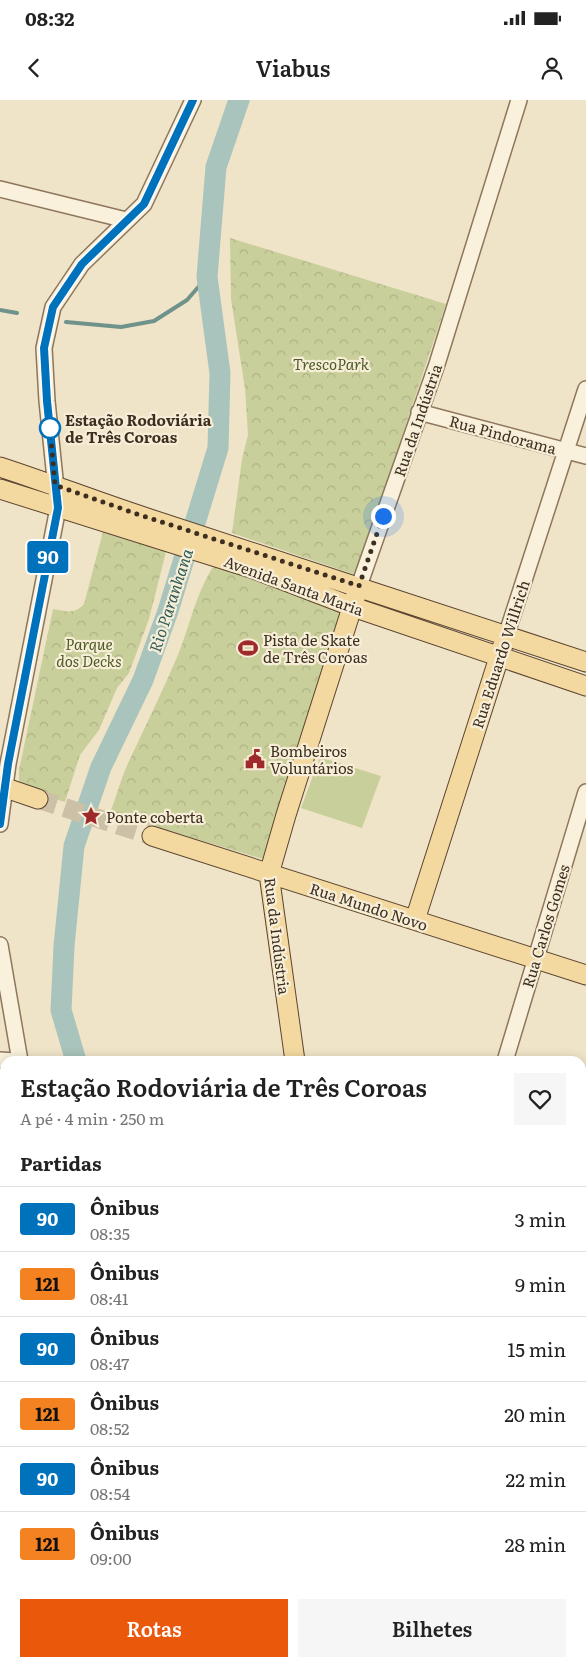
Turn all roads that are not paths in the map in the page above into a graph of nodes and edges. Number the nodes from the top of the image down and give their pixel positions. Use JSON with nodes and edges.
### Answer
{"nodes":[{"id":1,"x":193,"y":100,"type":"edge"},
{"id":2,"x":519,"y":100,"type":"edge"},
{"id":3,"x":0,"y":189,"type":"edge"},
{"id":4,"x":126,"y":220,"type":"junction"},
{"id":5,"x":586,"y":389,"type":"edge"},
{"id":6,"x":419,"y":412,"type":"junction"},
{"id":7,"x":566,"y":450,"type":"junction"},
{"id":8,"x":586,"y":456,"type":"edge"},
{"id":9,"x":0,"y":467,"type":"edge"},
{"id":10,"x":55,"y":485,"type":"junction"},
{"id":11,"x":0,"y":489,"type":"edge"},
{"id":12,"x":58,"y":508,"type":"junction"},
{"id":13,"x":138,"y":524,"type":"junction"},
{"id":14,"x":257,"y":562,"type":"junction"},
{"id":15,"x":359,"y":586,"type":"junction"},
{"id":16,"x":353,"y":607,"type":"junction"},
{"id":17,"x":506,"y":636,"type":"junction"},
{"id":18,"x":500,"y":657,"type":"junction"},
{"id":19,"x":586,"y":662,"type":"edge"},
{"id":20,"x":586,"y":686,"type":"edge"},
{"id":21,"x":2,"y":787,"type":"edge"},
{"id":22,"x":586,"y":792,"type":"edge"},
{"id":23,"x":38,"y":799,"type":"tunnel mouth"},
{"id":24,"x":0,"y":824,"type":"edge"},
{"id":25,"x":152,"y":836,"type":"tunnel mouth"},
{"id":26,"x":269,"y":874,"type":"junction"},
{"id":27,"x":415,"y":920,"type":"junction"},
{"id":28,"x":0,"y":945,"type":"edge"},
{"id":29,"x":536,"y":959,"type":"junction"},
{"id":30,"x":586,"y":975,"type":"edge"},
{"id":31,"x":19,"y":1056,"type":"edge"},
{"id":32,"x":294,"y":1056,"type":"edge"},
{"id":33,"x":507,"y":1056,"type":"edge"}],
"edges":[{"from":1,"to":4,"type":"street"},
{"from":2,"to":6,"type":"street","name":"Rua da Indústria"},
{"from":3,"to":4,"type":"street"},
{"from":4,"to":10,"type":"street"},
{"from":5,"to":7,"type":"street","name":"Rua Eduardo Willrich"},
{"from":6,"to":7,"type":"street","name":"Rua Pindorama"},
{"from":6,"to":15,"type":"street","name":"Rua da Indústria"},
{"from":7,"to":8,"type":"street","name":"Rua Pindorama"},
{"from":7,"to":17,"type":"street","name":"Rua Eduardo Willrich"},
{"from":9,"to":10,"type":"main road","name":"Avenida Santa Maria"},
{"from":10,"to":12,"type":"street"},
{"from":10,"to":13,"type":"main road","name":"Avenida Santa Maria"},
{"from":11,"to":12,"type":"main road","name":"Avenida Santa Maria"},
{"from":12,"to":13,"type":"main road","name":"Avenida Santa Maria"},
{"from":12,"to":21,"type":"street"},
{"from":13,"to":14,"type":"main road","name":"Avenida Santa Maria"},
{"from":14,"to":15,"type":"main road","name":"Avenida Santa Maria"},
{"from":14,"to":16,"type":"main road","name":"Avenida Santa Maria"},
{"from":15,"to":16,"type":"main road","name":"Rua da Indústria"},
{"from":15,"to":17,"type":"main road","name":"Avenida Santa Maria"},
{"from":16,"to":18,"type":"main road","name":"Avenida Santa Maria"},
{"from":16,"to":26,"type":"main road","name":"Rua da Indústria"},
{"from":17,"to":18,"type":"main road","name":"Rua Eduardo Willrich"},
{"from":17,"to":19,"type":"main road","name":"Avenida Santa Maria"},
{"from":18,"to":20,"type":"main road","name":"Avenida Santa Maria"},
{"from":18,"to":27,"type":"main road","name":"Rua Eduardo Willrich"},
{"from":21,"to":23,"type":"main road"},
{"from":21,"to":24,"type":"street"},
{"from":22,"to":29,"type":"street","name":"Rua Carlos Gomes"},
{"from":25,"to":26,"type":"main road","name":"Rua Mundo Novo"},
{"from":26,"to":27,"type":"main road","name":"Rua Mundo Novo"},
{"from":26,"to":32,"type":"main road","name":"Rua da Indústria"},
{"from":27,"to":29,"type":"main road","name":"Rua Mundo Novo"},
{"from":28,"to":31,"type":"street"},
{"from":29,"to":30,"type":"main road","name":"Rua Mundo Novo"},
{"from":29,"to":33,"type":"street","name":"Rua Carlos Gomes"}]}
